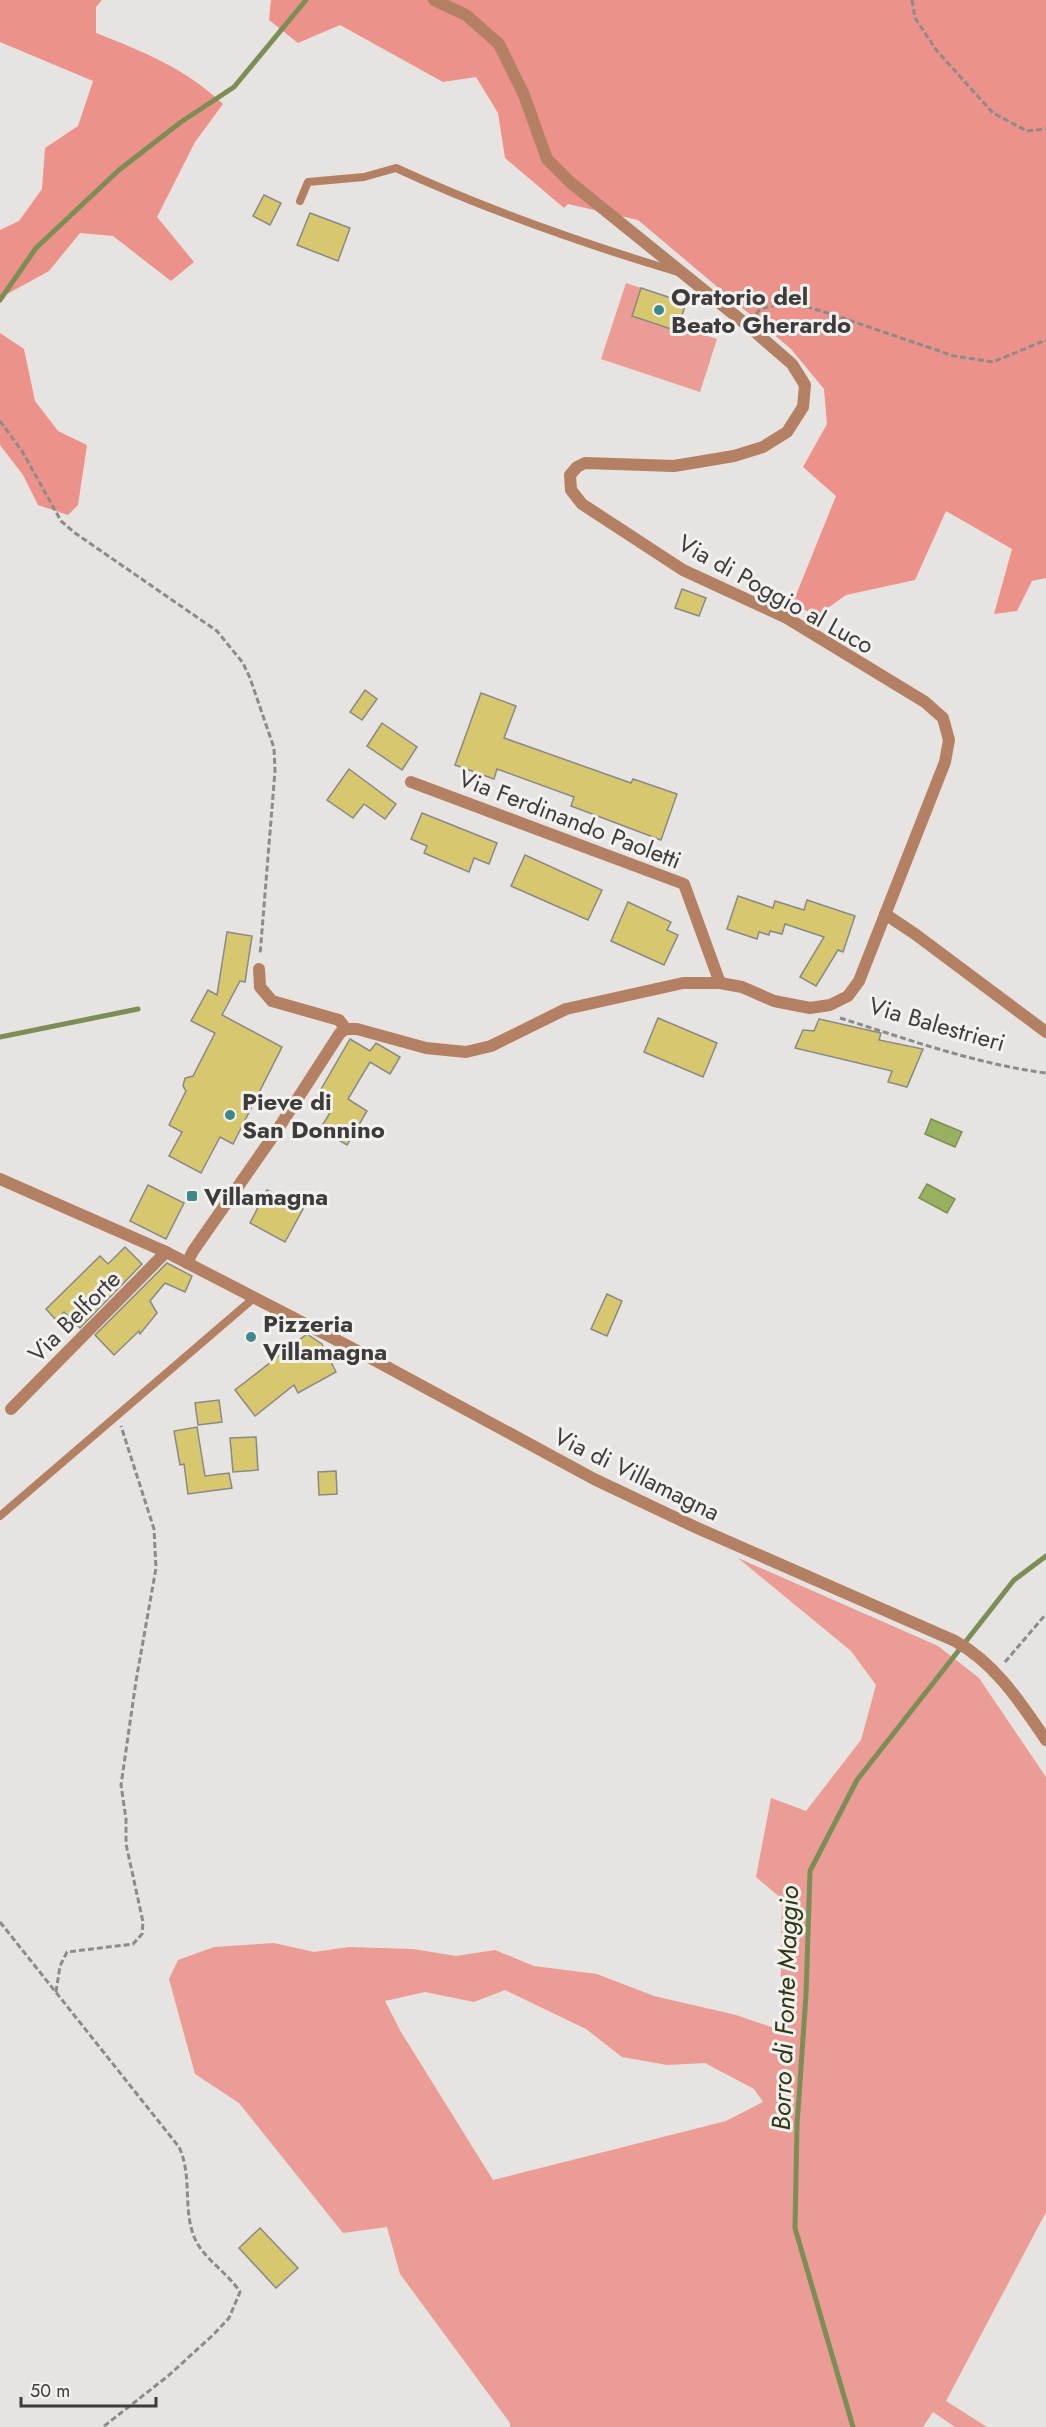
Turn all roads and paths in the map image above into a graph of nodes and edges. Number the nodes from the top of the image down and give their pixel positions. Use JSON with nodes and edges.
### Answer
{"nodes":[{"id":1,"x":434,"y":0,"type":"edge"},
{"id":2,"x":912,"y":0,"type":"edge"},
{"id":3,"x":1046,"y":129,"type":"edge"},
{"id":4,"x":300,"y":201,"type":"dead end"},
{"id":5,"x":688,"y":275,"type":"junction"},
{"id":6,"x":747,"y":325,"type":"junction"},
{"id":7,"x":1046,"y":339,"type":"edge"},
{"id":8,"x":0,"y":421,"type":"edge"},
{"id":9,"x":411,"y":782,"type":"dead end"},
{"id":10,"x":885,"y":914,"type":"junction"},
{"id":11,"x":259,"y":969,"type":"joint"},
{"id":12,"x":720,"y":983,"type":"junction"},
{"id":13,"x":819,"y":1008,"type":"junction"},
{"id":14,"x":346,"y":1029,"type":"junction"},
{"id":15,"x":1046,"y":1032,"type":"edge"},
{"id":16,"x":1046,"y":1073,"type":"edge"},
{"id":17,"x":0,"y":1179,"type":"edge"},
{"id":18,"x":166,"y":1252,"type":"junction"},
{"id":19,"x":187,"y":1263,"type":"junction"},
{"id":20,"x":255,"y":1298,"type":"junction"},
{"id":21,"x":11,"y":1409,"type":"dead end"},
{"id":22,"x":118,"y":1415,"type":"junction"},
{"id":23,"x":0,"y":1516,"type":"edge"},
{"id":24,"x":1046,"y":1614,"type":"edge"},
{"id":25,"x":996,"y":1672,"type":"junction"},
{"id":26,"x":1046,"y":1740,"type":"edge"},
{"id":27,"x":0,"y":1922,"type":"edge"},
{"id":28,"x":56,"y":1992,"type":"junction"},
{"id":29,"x":103,"y":2427,"type":"edge"}],
"edges":[{"from":1,"to":5,"type":"street","name":"Via di Poggio al Luco"},
{"from":2,"to":3,"type":"path"},
{"from":4,"to":5,"type":"lane"},
{"from":5,"to":6,"type":"street","name":"Via di Poggio al Luco"},
{"from":6,"to":7,"type":"path"},
{"from":6,"to":10,"type":"street","name":"Via di Poggio al Luco"},
{"from":8,"to":11,"type":"path"},
{"from":9,"to":12,"type":"street","name":"Via Ferdinando Paoletti"},
{"from":10,"to":13,"type":"street","name":"Via di Poggio al Luco"},
{"from":10,"to":15,"type":"street","name":"Via Balestrieri"},
{"from":11,"to":14,"type":"street","name":"Via di Poggio al Luco"},
{"from":12,"to":13,"type":"street","name":"Via di Poggio al Luco"},
{"from":12,"to":14,"type":"street","name":"Via di Poggio al Luco"},
{"from":13,"to":16,"type":"path","name":"Via Balestrieri"},
{"from":14,"to":19,"type":"street"},
{"from":17,"to":18,"type":"street","name":"Via di Villamagna"},
{"from":18,"to":19,"type":"street","name":"Via di Villamagna"},
{"from":18,"to":21,"type":"street","name":"Via Belforte"},
{"from":19,"to":20,"type":"street","name":"Via di Villamagna"},
{"from":20,"to":22,"type":"lane"},
{"from":20,"to":25,"type":"street","name":"Via di Villamagna"},
{"from":22,"to":23,"type":"lane"},
{"from":22,"to":28,"type":"path"},
{"from":24,"to":25,"type":"path"},
{"from":25,"to":26,"type":"street","name":"Via di Villamagna"},
{"from":27,"to":28,"type":"path"},
{"from":28,"to":29,"type":"path"}]}
